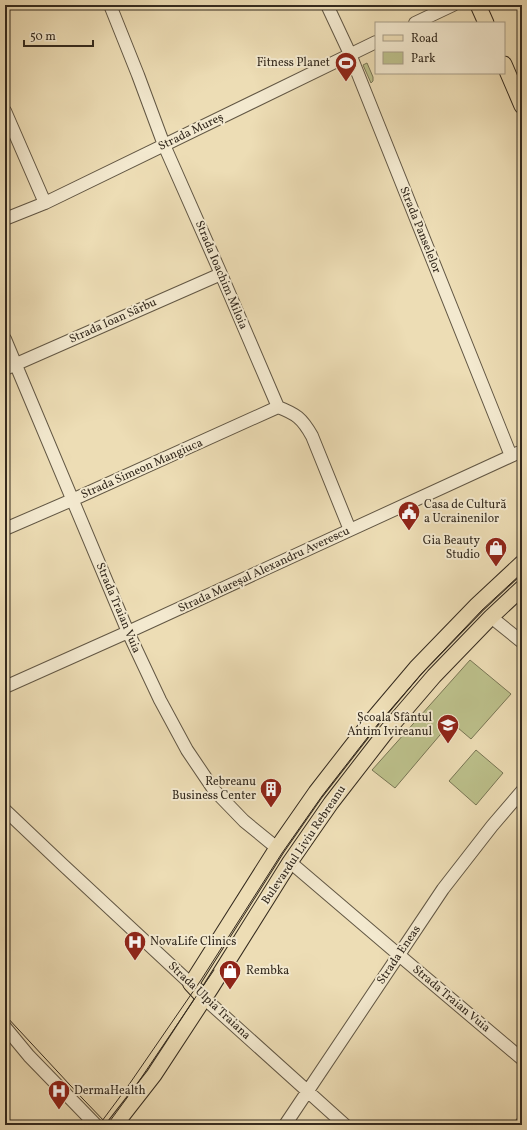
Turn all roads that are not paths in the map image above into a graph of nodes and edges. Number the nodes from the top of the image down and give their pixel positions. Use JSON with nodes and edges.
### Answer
{"nodes":[{"id":1,"x":110,"y":5,"type":"edge"},
{"id":2,"x":327,"y":5,"type":"edge"},
{"id":3,"x":453,"y":5,"type":"edge"},
{"id":4,"x":478,"y":5,"type":"edge"},
{"id":5,"x":417,"y":22,"type":"edge"},
{"id":6,"x":486,"y":22,"type":"edge"},
{"id":7,"x":375,"y":42,"type":"edge"},
{"id":8,"x":350,"y":54,"type":"junction"},
{"id":9,"x":505,"y":66,"type":"edge"},
{"id":10,"x":522,"y":106,"type":"edge"},
{"id":11,"x":5,"y":110,"type":"edge"},
{"id":12,"x":164,"y":145,"type":"junction"},
{"id":13,"x":45,"y":203,"type":"junction"},
{"id":14,"x":5,"y":219,"type":"edge"},
{"id":15,"x":221,"y":274,"type":"junction"},
{"id":16,"x":5,"y":340,"type":"edge"},
{"id":17,"x":10,"y":366,"type":"edge"},
{"id":18,"x":278,"y":407,"type":"junction"},
{"id":19,"x":516,"y":454,"type":"edge"},
{"id":20,"x":72,"y":500,"type":"junction"},
{"id":21,"x":5,"y":529,"type":"edge"},
{"id":22,"x":350,"y":530,"type":"junction"},
{"id":23,"x":522,"y":563,"type":"edge"},
{"id":24,"x":522,"y":588,"type":"edge"},
{"id":25,"x":491,"y":617,"type":"junction"},
{"id":26,"x":128,"y":632,"type":"junction"},
{"id":27,"x":522,"y":642,"type":"edge"},
{"id":28,"x":5,"y":687,"type":"edge"},
{"id":29,"x":522,"y":791,"type":"edge"},
{"id":30,"x":5,"y":810,"type":"edge"},
{"id":31,"x":277,"y":848,"type":"junction"},
{"id":32,"x":290,"y":862,"type":"junction"},
{"id":33,"x":399,"y":955,"type":"junction"},
{"id":34,"x":191,"y":984,"type":"junction"},
{"id":35,"x":204,"y":998,"type":"junction"},
{"id":36,"x":5,"y":1027,"type":"edge"},
{"id":37,"x":522,"y":1058,"type":"edge"},
{"id":38,"x":307,"y":1091,"type":"junction"},
{"id":39,"x":96,"y":1125,"type":"edge"},
{"id":40,"x":115,"y":1125,"type":"edge"},
{"id":41,"x":285,"y":1125,"type":"edge"},
{"id":42,"x":346,"y":1125,"type":"edge"}],
"edges":[{"from":1,"to":12,"type":"street","name":"Strada Ioachim Miloia"},
{"from":2,"to":8,"type":"street","name":"Strada Panselelor"},
{"from":3,"to":5,"type":"street"},
{"from":4,"to":6,"type":"main road"},
{"from":7,"to":8,"type":"street","name":"Strada Mureș"},
{"from":8,"to":12,"type":"street","name":"Strada Mureș"},
{"from":8,"to":19,"type":"street","name":"Strada Panselelor"},
{"from":9,"to":10,"type":"main road"},
{"from":11,"to":13,"type":"street"},
{"from":12,"to":13,"type":"street","name":"Strada Mureș"},
{"from":12,"to":15,"type":"street","name":"Strada Ioachim Miloia"},
{"from":13,"to":14,"type":"street","name":"Strada Mureș"},
{"from":15,"to":17,"type":"street","name":"Strada Ioan Sârbu"},
{"from":15,"to":18,"type":"street","name":"Strada Ioachim Miloia"},
{"from":16,"to":17,"type":"street","name":"Strada Traian Vuia"},
{"from":17,"to":20,"type":"street","name":"Strada Traian Vuia"},
{"from":18,"to":20,"type":"street","name":"Strada Simeon Mangiuca"},
{"from":18,"to":22,"type":"street"},
{"from":19,"to":22,"type":"street","name":"Strada Mareșal Alexandru Averescu"},
{"from":20,"to":21,"type":"street","name":"Strada Simeon Mangiuca"},
{"from":20,"to":26,"type":"street","name":"Strada Traian Vuia"},
{"from":22,"to":26,"type":"street","name":"Strada Mareșal Alexandru Averescu"},
{"from":23,"to":31,"type":"main road","name":"Bulevardul Liviu Rebreanu"},
{"from":24,"to":25,"type":"main road","name":"Bulevardul Liviu Rebreanu"},
{"from":25,"to":27,"type":"street"},
{"from":25,"to":32,"type":"main road","name":"Bulevardul Liviu Rebreanu"},
{"from":26,"to":28,"type":"street","name":"Strada Mareșal Alexandru Averescu"},
{"from":26,"to":31,"type":"street","name":"Strada Traian Vuia"},
{"from":29,"to":33,"type":"street","name":"Strada Eneas"},
{"from":30,"to":34,"type":"street","name":"Strada Ulpia Traiana"},
{"from":31,"to":34,"type":"main road","name":"Bulevardul Liviu Rebreanu"},
{"from":32,"to":33,"type":"street","name":"Strada Traian Vuia"},
{"from":32,"to":35,"type":"main road","name":"Bulevardul Liviu Rebreanu"},
{"from":33,"to":37,"type":"street","name":"Strada Traian Vuia"},
{"from":33,"to":38,"type":"street","name":"Strada Eneas"},
{"from":34,"to":35,"type":"main road","name":"Strada Ulpia Traiana"},
{"from":35,"to":38,"type":"street","name":"Strada Ulpia Traiana"},
{"from":35,"to":40,"type":"main road","name":"Bulevardul Liviu Rebreanu"},
{"from":36,"to":39,"type":"street"},
{"from":38,"to":41,"type":"street","name":"Strada Eneas"},
{"from":38,"to":42,"type":"street","name":"Strada Ulpia Traiana"}]}
